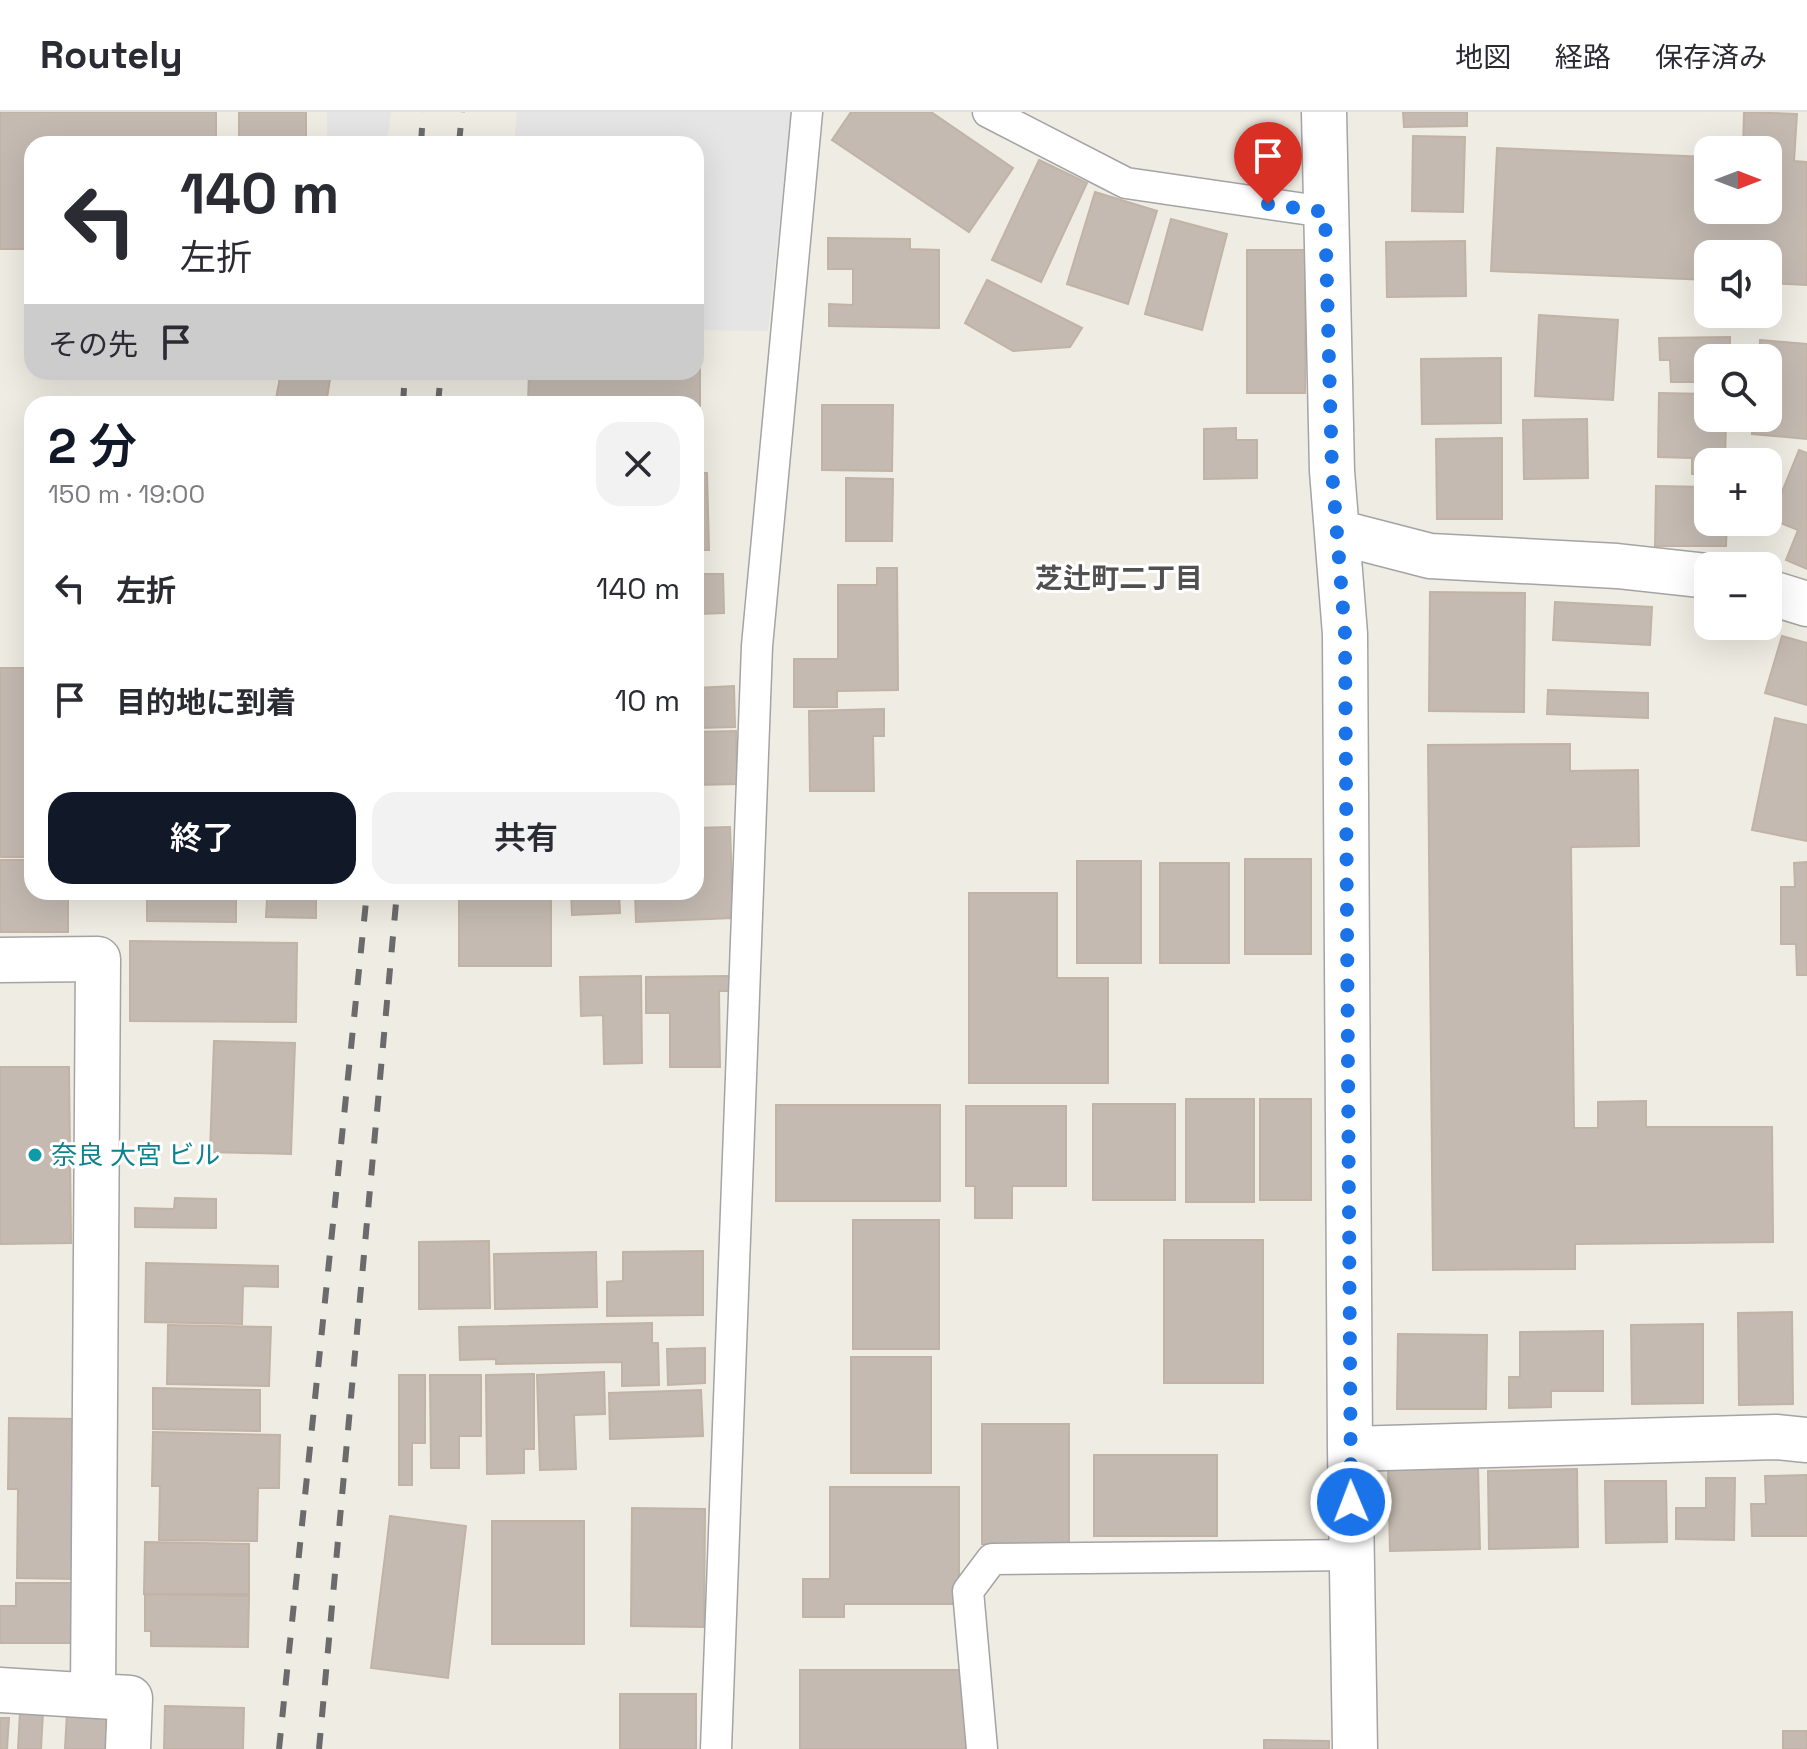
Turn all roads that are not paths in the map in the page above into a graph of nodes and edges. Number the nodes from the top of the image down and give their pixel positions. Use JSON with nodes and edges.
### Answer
{"nodes":[{"id":1,"x":807,"y":112,"type":"edge"},
{"id":2,"x":988,"y":112,"type":"edge"},
{"id":3,"x":1324,"y":112,"type":"edge"},
{"id":4,"x":1325,"y":212,"type":"junction"},
{"id":5,"x":1337,"y":532,"type":"junction"},
{"id":6,"x":1694,"y":574,"type":"edge"},
{"id":7,"x":1782,"y":596,"type":"edge"},
{"id":8,"x":1807,"y":604,"type":"edge"},
{"id":9,"x":0,"y":960,"type":"edge"},
{"id":10,"x":1807,"y":1440,"type":"edge"},
{"id":11,"x":1350,"y":1449,"type":"junction"},
{"id":12,"x":1352,"y":1555,"type":"junction"},
{"id":13,"x":0,"y":1690,"type":"edge"},
{"id":14,"x":93,"y":1695,"type":"junction"},
{"id":15,"x":128,"y":1749,"type":"edge"},
{"id":16,"x":716,"y":1749,"type":"edge"},
{"id":17,"x":982,"y":1749,"type":"edge"},
{"id":18,"x":1355,"y":1749,"type":"edge"}],
"edges":[{"from":1,"to":16,"type":"lane"},
{"from":2,"to":4,"type":"lane"},
{"from":3,"to":4,"type":"street"},
{"from":4,"to":5,"type":"street"},
{"from":5,"to":6,"type":"street"},
{"from":5,"to":11,"type":"street"},
{"from":7,"to":8,"type":"street"},
{"from":9,"to":14,"type":"street"},
{"from":10,"to":11,"type":"street"},
{"from":11,"to":12,"type":"street"},
{"from":12,"to":17,"type":"lane"},
{"from":12,"to":18,"type":"street"},
{"from":13,"to":14,"type":"street"},
{"from":14,"to":15,"type":"street"}]}
